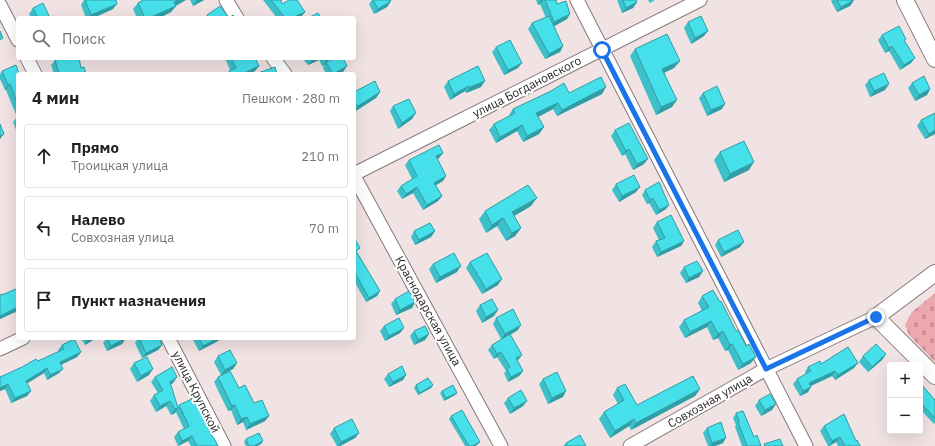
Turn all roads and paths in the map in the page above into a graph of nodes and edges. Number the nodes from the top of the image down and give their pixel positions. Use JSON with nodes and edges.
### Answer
{"nodes":[{"id":1,"x":226,"y":0,"type":"edge"},
{"id":2,"x":577,"y":0,"type":"edge"},
{"id":3,"x":700,"y":0,"type":"edge"},
{"id":4,"x":905,"y":0,"type":"edge"},
{"id":5,"x":0,"y":5,"type":"edge"},
{"id":6,"x":236,"y":16,"type":"edge"},
{"id":7,"x":16,"y":36,"type":"edge"},
{"id":8,"x":602,"y":50,"type":"junction"},
{"id":9,"x":935,"y":59,"type":"edge"},
{"id":10,"x":28,"y":60,"type":"edge"},
{"id":11,"x":274,"y":60,"type":"edge"},
{"id":12,"x":34,"y":72,"type":"edge"},
{"id":13,"x":284,"y":72,"type":"edge"},
{"id":14,"x":356,"y":174,"type":"edge"},
{"id":15,"x":356,"y":179,"type":"edge"},
{"id":16,"x":935,"y":273,"type":"edge"},
{"id":17,"x":876,"y":317,"type":"junction"},
{"id":18,"x":19,"y":340,"type":"edge"},
{"id":19,"x":169,"y":340,"type":"edge"},
{"id":20,"x":0,"y":349,"type":"edge"},
{"id":21,"x":766,"y":369,"type":"junction"},
{"id":22,"x":935,"y":376,"type":"edge"},
{"id":23,"x":224,"y":446,"type":"edge"},
{"id":24,"x":501,"y":446,"type":"edge"},
{"id":25,"x":630,"y":446,"type":"edge"},
{"id":26,"x":806,"y":446,"type":"edge"}],
"edges":[{"from":1,"to":6,"type":"street"},
{"from":2,"to":8,"type":"street"},
{"from":3,"to":8,"type":"street","name":"улица Богдановского"},
{"from":4,"to":9,"type":"street"},
{"from":5,"to":7,"type":"street"},
{"from":8,"to":14,"type":"street","name":"улица Богдановского"},
{"from":8,"to":21,"type":"street"},
{"from":10,"to":12,"type":"street"},
{"from":11,"to":13,"type":"street"},
{"from":15,"to":24,"type":"street","name":"Краснодарская улица"},
{"from":16,"to":17,"type":"street","name":"Совхозная улица"},
{"from":17,"to":21,"type":"street","name":"Совхозная улица"},
{"from":17,"to":22,"type":"street"},
{"from":18,"to":20,"type":"street"},
{"from":19,"to":23,"type":"street","name":"улица Крупской"},
{"from":21,"to":25,"type":"street","name":"Совхозная улица"},
{"from":21,"to":26,"type":"street"}]}
